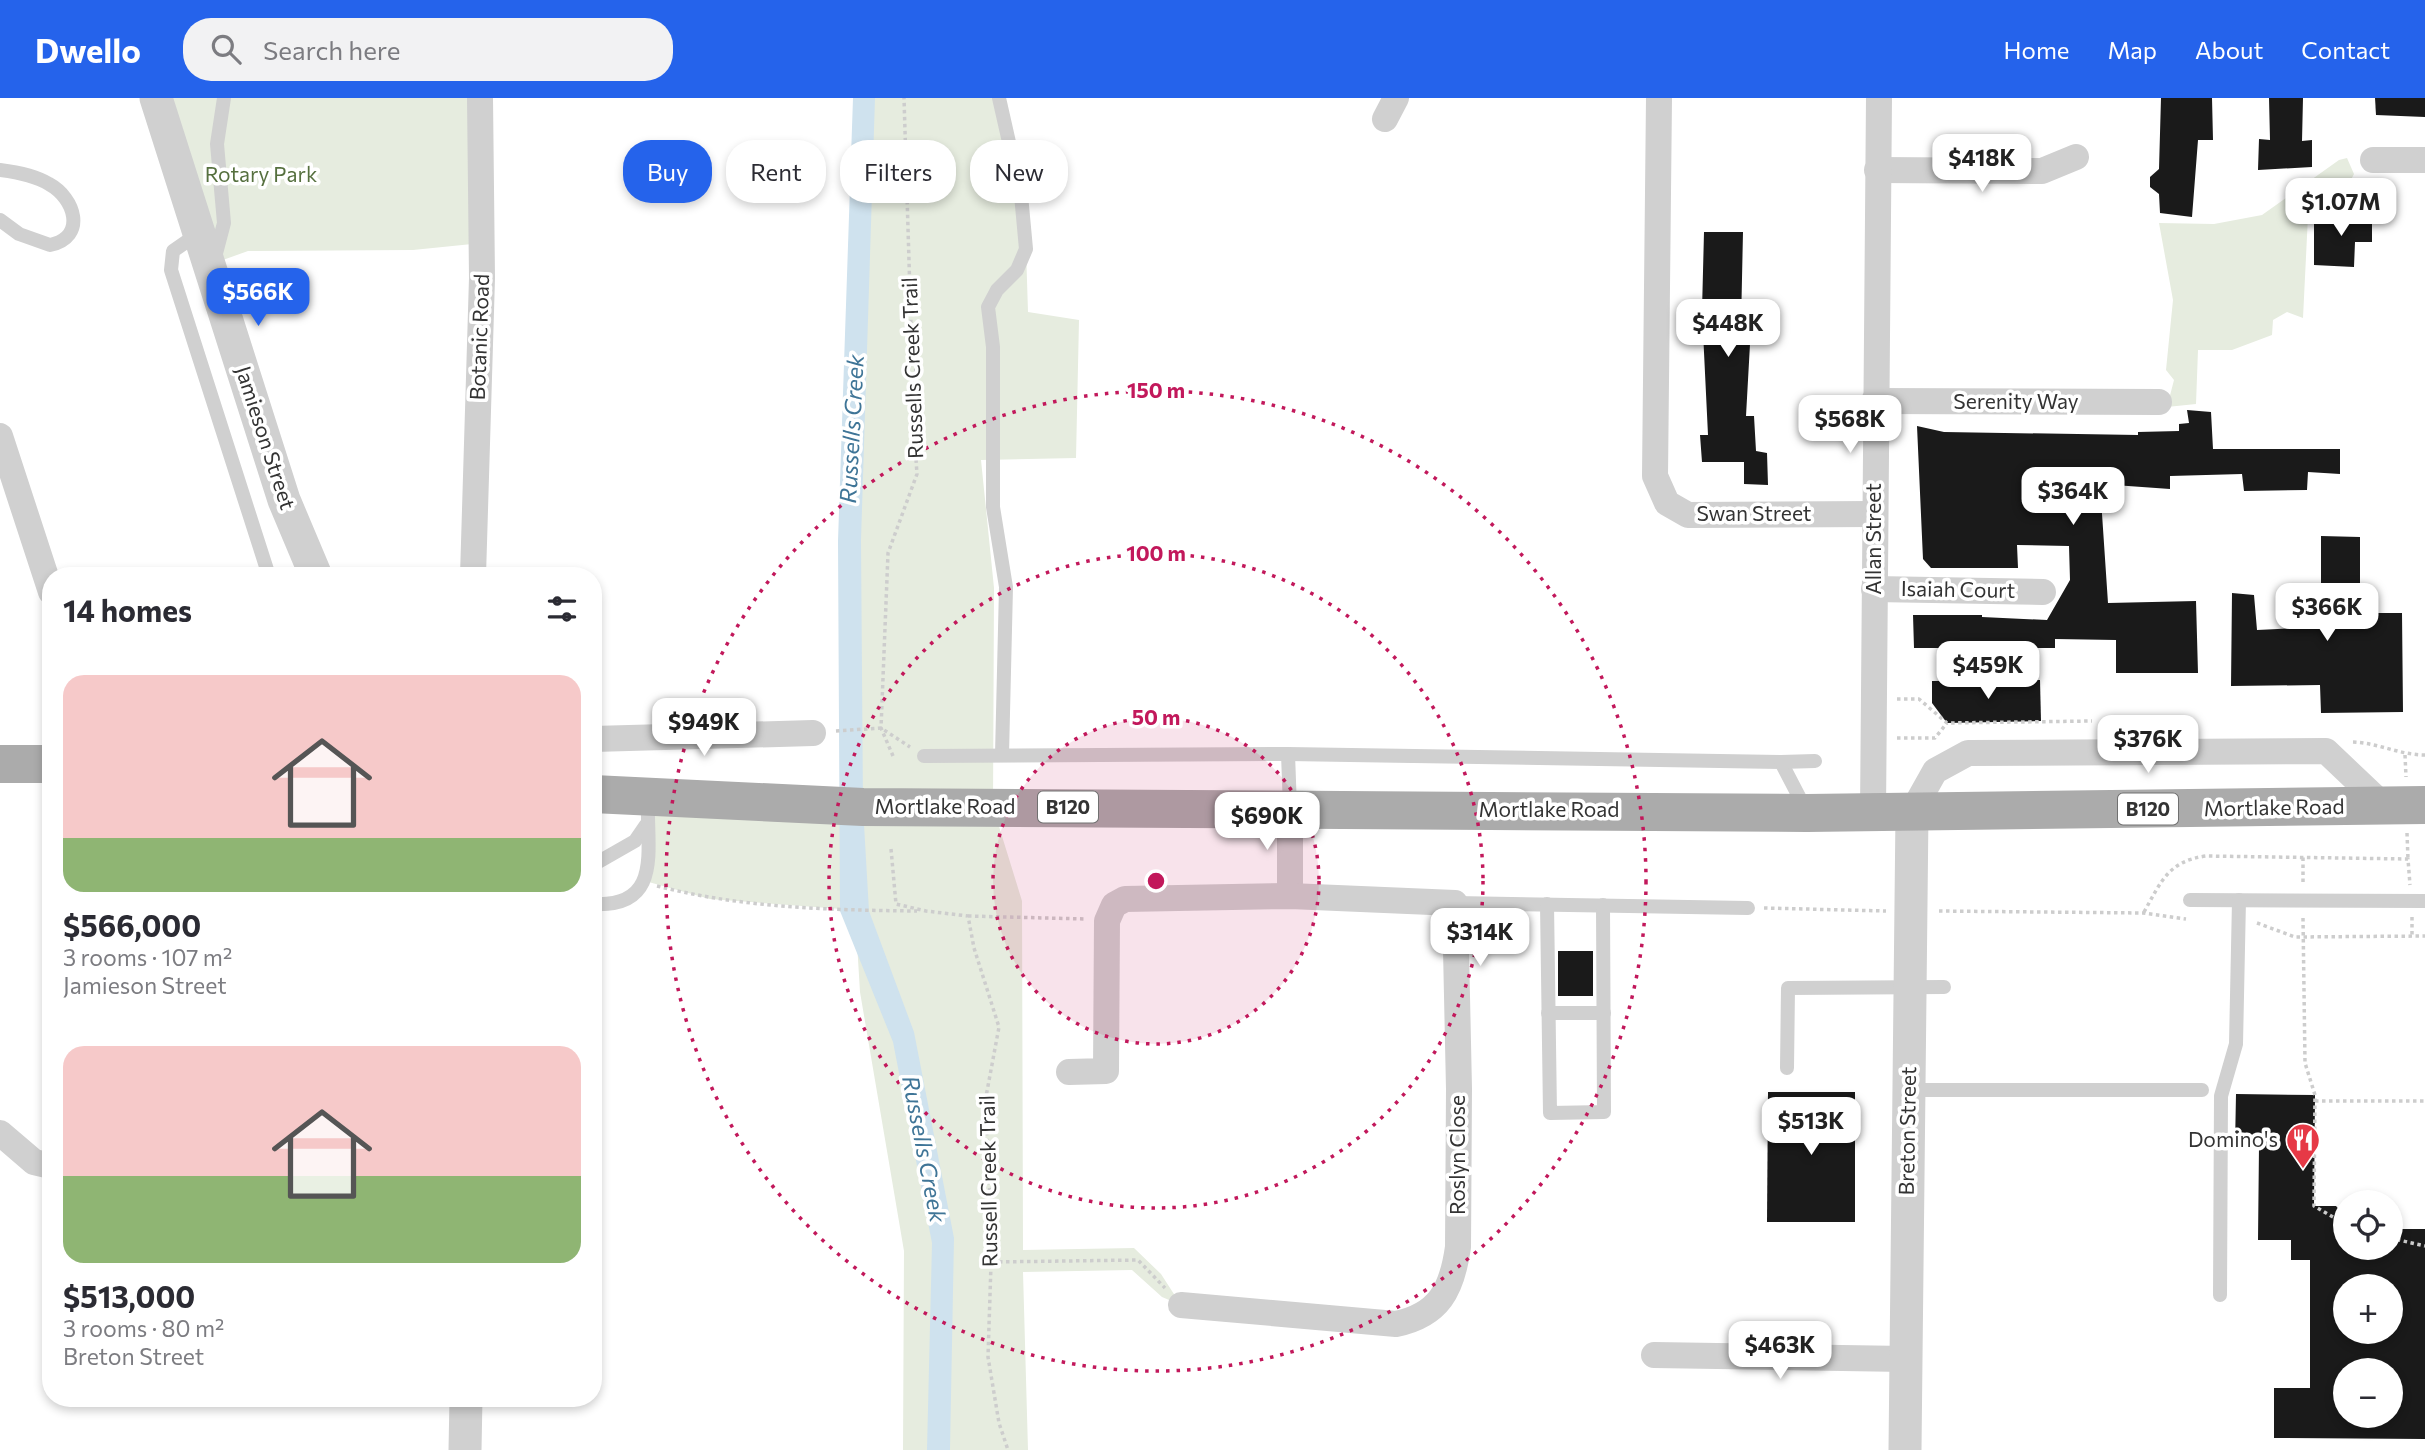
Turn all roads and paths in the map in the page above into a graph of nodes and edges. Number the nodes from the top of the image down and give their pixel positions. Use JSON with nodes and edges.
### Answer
{"nodes":[{"id":1,"x":156,"y":98,"type":"edge"},
{"id":2,"x":224,"y":98,"type":"edge"},
{"id":3,"x":480,"y":98,"type":"edge"},
{"id":4,"x":904,"y":98,"type":"edge"},
{"id":5,"x":999,"y":98,"type":"edge"},
{"id":6,"x":1659,"y":98,"type":"edge"},
{"id":7,"x":1879,"y":98,"type":"edge"},
{"id":8,"x":2076,"y":157,"type":"dead end"},
{"id":9,"x":2374,"y":160,"type":"dead end"},
{"id":10,"x":2425,"y":160,"type":"edge"},
{"id":11,"x":0,"y":170,"type":"edge"},
{"id":12,"x":1877,"y":170,"type":"junction"},
{"id":13,"x":0,"y":220,"type":"edge"},
{"id":14,"x":199,"y":233,"type":"junction"},
{"id":15,"x":211,"y":273,"type":"junction"},
{"id":16,"x":1874,"y":401,"type":"junction"},
{"id":17,"x":2162,"y":407,"type":"dead end"},
{"id":18,"x":0,"y":436,"type":"edge"},
{"id":19,"x":1873,"y":514,"type":"junction"},
{"id":20,"x":43,"y":567,"type":"edge"},
{"id":21,"x":266,"y":567,"type":"edge"},
{"id":22,"x":312,"y":567,"type":"edge"},
{"id":23,"x":473,"y":567,"type":"edge"},
{"id":24,"x":1874,"y":589,"type":"junction"},
{"id":25,"x":2043,"y":592,"type":"dead end"},
{"id":26,"x":1888,"y":699,"type":"dead end"},
{"id":27,"x":2092,"y":720,"type":"dead end"},
{"id":28,"x":1947,"y":723,"type":"junction"},
{"id":29,"x":881,"y":728,"type":"junction"},
{"id":30,"x":813,"y":733,"type":"joint"},
{"id":31,"x":1886,"y":738,"type":"dead end"},
{"id":32,"x":602,"y":739,"type":"edge"},
{"id":33,"x":1289,"y":754,"type":"junction"},
{"id":34,"x":1002,"y":755,"type":"junction"},
{"id":35,"x":893,"y":756,"type":"dead end"},
{"id":36,"x":924,"y":756,"type":"joint"},
{"id":37,"x":1815,"y":761,"type":"dead end"},
{"id":38,"x":1781,"y":762,"type":"junction"},
{"id":39,"x":0,"y":764,"type":"edge"},
{"id":40,"x":42,"y":764,"type":"edge"},
{"id":41,"x":602,"y":797,"type":"edge"},
{"id":42,"x":2425,"y":805,"type":"edge"},
{"id":43,"x":2384,"y":806,"type":"junction"},
{"id":44,"x":1290,"y":808,"type":"junction"},
{"id":45,"x":648,"y":810,"type":"junction"},
{"id":46,"x":1872,"y":812,"type":"junction"},
{"id":47,"x":1912,"y":812,"type":"junction"},
{"id":48,"x":1807,"y":813,"type":"junction"},
{"id":49,"x":891,"y":849,"type":"dead end"},
{"id":50,"x":602,"y":860,"type":"edge"},
{"id":51,"x":645,"y":881,"type":"junction"},
{"id":52,"x":1290,"y":896,"type":"junction"},
{"id":53,"x":2190,"y":900,"type":"dead end"},
{"id":54,"x":2239,"y":900,"type":"junction"},
{"id":55,"x":2418,"y":901,"type":"edge"},
{"id":56,"x":1455,"y":903,"type":"junction"},
{"id":57,"x":602,"y":904,"type":"edge"},
{"id":58,"x":1547,"y":904,"type":"junction"},
{"id":59,"x":1603,"y":905,"type":"junction"},
{"id":60,"x":1748,"y":908,"type":"joint"},
{"id":61,"x":926,"y":911,"type":"junction"},
{"id":62,"x":1911,"y":911,"type":"junction"},
{"id":63,"x":2143,"y":913,"type":"junction"},
{"id":64,"x":968,"y":916,"type":"junction"},
{"id":65,"x":2194,"y":919,"type":"dead end"},
{"id":66,"x":1088,"y":920,"type":"dead end"},
{"id":67,"x":2240,"y":922,"type":"junction"},
{"id":68,"x":2303,"y":936,"type":"junction"},
{"id":69,"x":2412,"y":936,"type":"junction"},
{"id":70,"x":2425,"y":936,"type":"edge"},
{"id":71,"x":1910,"y":987,"type":"junction"},
{"id":72,"x":1944,"y":987,"type":"dead end"},
{"id":73,"x":1548,"y":1013,"type":"junction"},
{"id":74,"x":1604,"y":1013,"type":"junction"},
{"id":75,"x":1787,"y":1068,"type":"dead end"},
{"id":76,"x":1069,"y":1072,"type":"dead end"},
{"id":77,"x":1909,"y":1090,"type":"junction"},
{"id":78,"x":2202,"y":1090,"type":"dead end"},
{"id":79,"x":2315,"y":1101,"type":"junction"},
{"id":80,"x":2425,"y":1101,"type":"edge"},
{"id":81,"x":0,"y":1133,"type":"edge"},
{"id":82,"x":42,"y":1164,"type":"edge"},
{"id":83,"x":2333,"y":1217,"type":"edge"},
{"id":84,"x":2403,"y":1241,"type":"edge"},
{"id":85,"x":2425,"y":1245,"type":"edge"},
{"id":86,"x":991,"y":1262,"type":"junction"},
{"id":87,"x":2220,"y":1295,"type":"dead end"},
{"id":88,"x":1181,"y":1305,"type":"joint"},
{"id":89,"x":1654,"y":1355,"type":"dead end"},
{"id":90,"x":1906,"y":1359,"type":"junction"},
{"id":91,"x":466,"y":1407,"type":"edge"},
{"id":92,"x":465,"y":1450,"type":"edge"},
{"id":93,"x":1008,"y":1450,"type":"edge"},
{"id":94,"x":1905,"y":1450,"type":"edge"}],
"edges":[{"from":1,"to":14,"type":"street","name":"Jamieson Street"},
{"from":2,"to":15,"type":"lane"},
{"from":3,"to":23,"type":"street","name":"Botanic Road"},
{"from":4,"to":29,"type":"path","name":"Russells Creek Trail"},
{"from":5,"to":34,"type":"lane"},
{"from":6,"to":19,"type":"street","name":"Swan Street"},
{"from":7,"to":12,"type":"street","name":"Allan Street"},
{"from":8,"to":12,"type":"street"},
{"from":9,"to":10,"type":"street"},
{"from":11,"to":13,"type":"lane"},
{"from":12,"to":16,"type":"street","name":"Allan Street"},
{"from":14,"to":15,"type":"street","name":"Jamieson Street"},
{"from":14,"to":21,"type":"lane"},
{"from":15,"to":22,"type":"street","name":"Jamieson Street"},
{"from":16,"to":17,"type":"street","name":"Serenity Way"},
{"from":16,"to":19,"type":"street","name":"Allan Street"},
{"from":18,"to":20,"type":"street"},
{"from":19,"to":24,"type":"street","name":"Allan Street"},
{"from":24,"to":25,"type":"street","name":"Isaiah Court"},
{"from":24,"to":46,"type":"street","name":"Allan Street"},
{"from":26,"to":28,"type":"path"},
{"from":27,"to":28,"type":"path"},
{"from":28,"to":31,"type":"path"},
{"from":29,"to":30,"type":"path"},
{"from":29,"to":35,"type":"path","name":"Russells Creek Trail"},
{"from":29,"to":36,"type":"path"},
{"from":30,"to":32,"type":"street"},
{"from":33,"to":34,"type":"lane"},
{"from":33,"to":38,"type":"lane"},
{"from":33,"to":44,"type":"lane"},
{"from":34,"to":36,"type":"lane"},
{"from":37,"to":38,"type":"lane"},
{"from":38,"to":48,"type":"lane"},
{"from":39,"to":40,"type":"main road"},
{"from":41,"to":45,"type":"main road","name":"Mortlake Road","number":"B120"},
{"from":42,"to":43,"type":"main road","name":"Mortlake Road","number":"B120"},
{"from":43,"to":47,"type":"main road","name":"Mortlake Road","number":"B120"},
{"from":43,"to":47,"type":"street","name":"Mortlake Road"},
{"from":44,"to":45,"type":"main road","name":"Mortlake Road","number":"B120"},
{"from":44,"to":48,"type":"main road","name":"Mortlake Road","number":"B120"},
{"from":44,"to":52,"type":"street"},
{"from":45,"to":50,"type":"lane"},
{"from":45,"to":51,"type":"lane"},
{"from":46,"to":47,"type":"main road","name":"Mortlake Road","number":"B120"},
{"from":46,"to":48,"type":"main road","name":"Mortlake Road","number":"B120"},
{"from":47,"to":62,"type":"street","name":"Breton Street"},
{"from":49,"to":61,"type":"path"},
{"from":51,"to":57,"type":"lane"},
{"from":51,"to":61,"type":"path"},
{"from":52,"to":56,"type":"street"},
{"from":52,"to":76,"type":"street"},
{"from":53,"to":54,"type":"lane"},
{"from":54,"to":55,"type":"lane"},
{"from":54,"to":67,"type":"lane"},
{"from":55,"to":63,"type":"path"},
{"from":55,"to":69,"type":"path"},
{"from":56,"to":58,"type":"lane"},
{"from":56,"to":88,"type":"street","name":"Roslyn Close"},
{"from":58,"to":59,"type":"lane"},
{"from":58,"to":73,"type":"lane"},
{"from":59,"to":60,"type":"lane"},
{"from":59,"to":74,"type":"lane"},
{"from":60,"to":62,"type":"path"},
{"from":61,"to":64,"type":"path"},
{"from":62,"to":63,"type":"path"},
{"from":62,"to":71,"type":"street","name":"Breton Street"},
{"from":63,"to":65,"type":"path"},
{"from":64,"to":66,"type":"path"},
{"from":64,"to":86,"type":"path","name":"Russell Creek Trail"},
{"from":67,"to":68,"type":"path"},
{"from":67,"to":87,"type":"lane"},
{"from":68,"to":69,"type":"path"},
{"from":68,"to":79,"type":"path"},
{"from":69,"to":70,"type":"path"},
{"from":71,"to":72,"type":"lane"},
{"from":71,"to":75,"type":"lane"},
{"from":71,"to":77,"type":"street","name":"Breton Street"},
{"from":73,"to":74,"type":"lane"},
{"from":73,"to":74,"type":"lane"},
{"from":77,"to":78,"type":"lane"},
{"from":77,"to":90,"type":"street","name":"Breton Street"},
{"from":79,"to":80,"type":"path"},
{"from":79,"to":83,"type":"path"},
{"from":81,"to":82,"type":"street"},
{"from":84,"to":85,"type":"path"},
{"from":86,"to":88,"type":"path"},
{"from":86,"to":93,"type":"path","name":"Russell Creek Trail"},
{"from":89,"to":90,"type":"street"},
{"from":90,"to":94,"type":"street","name":"Breton Street"},
{"from":91,"to":92,"type":"street"}]}
